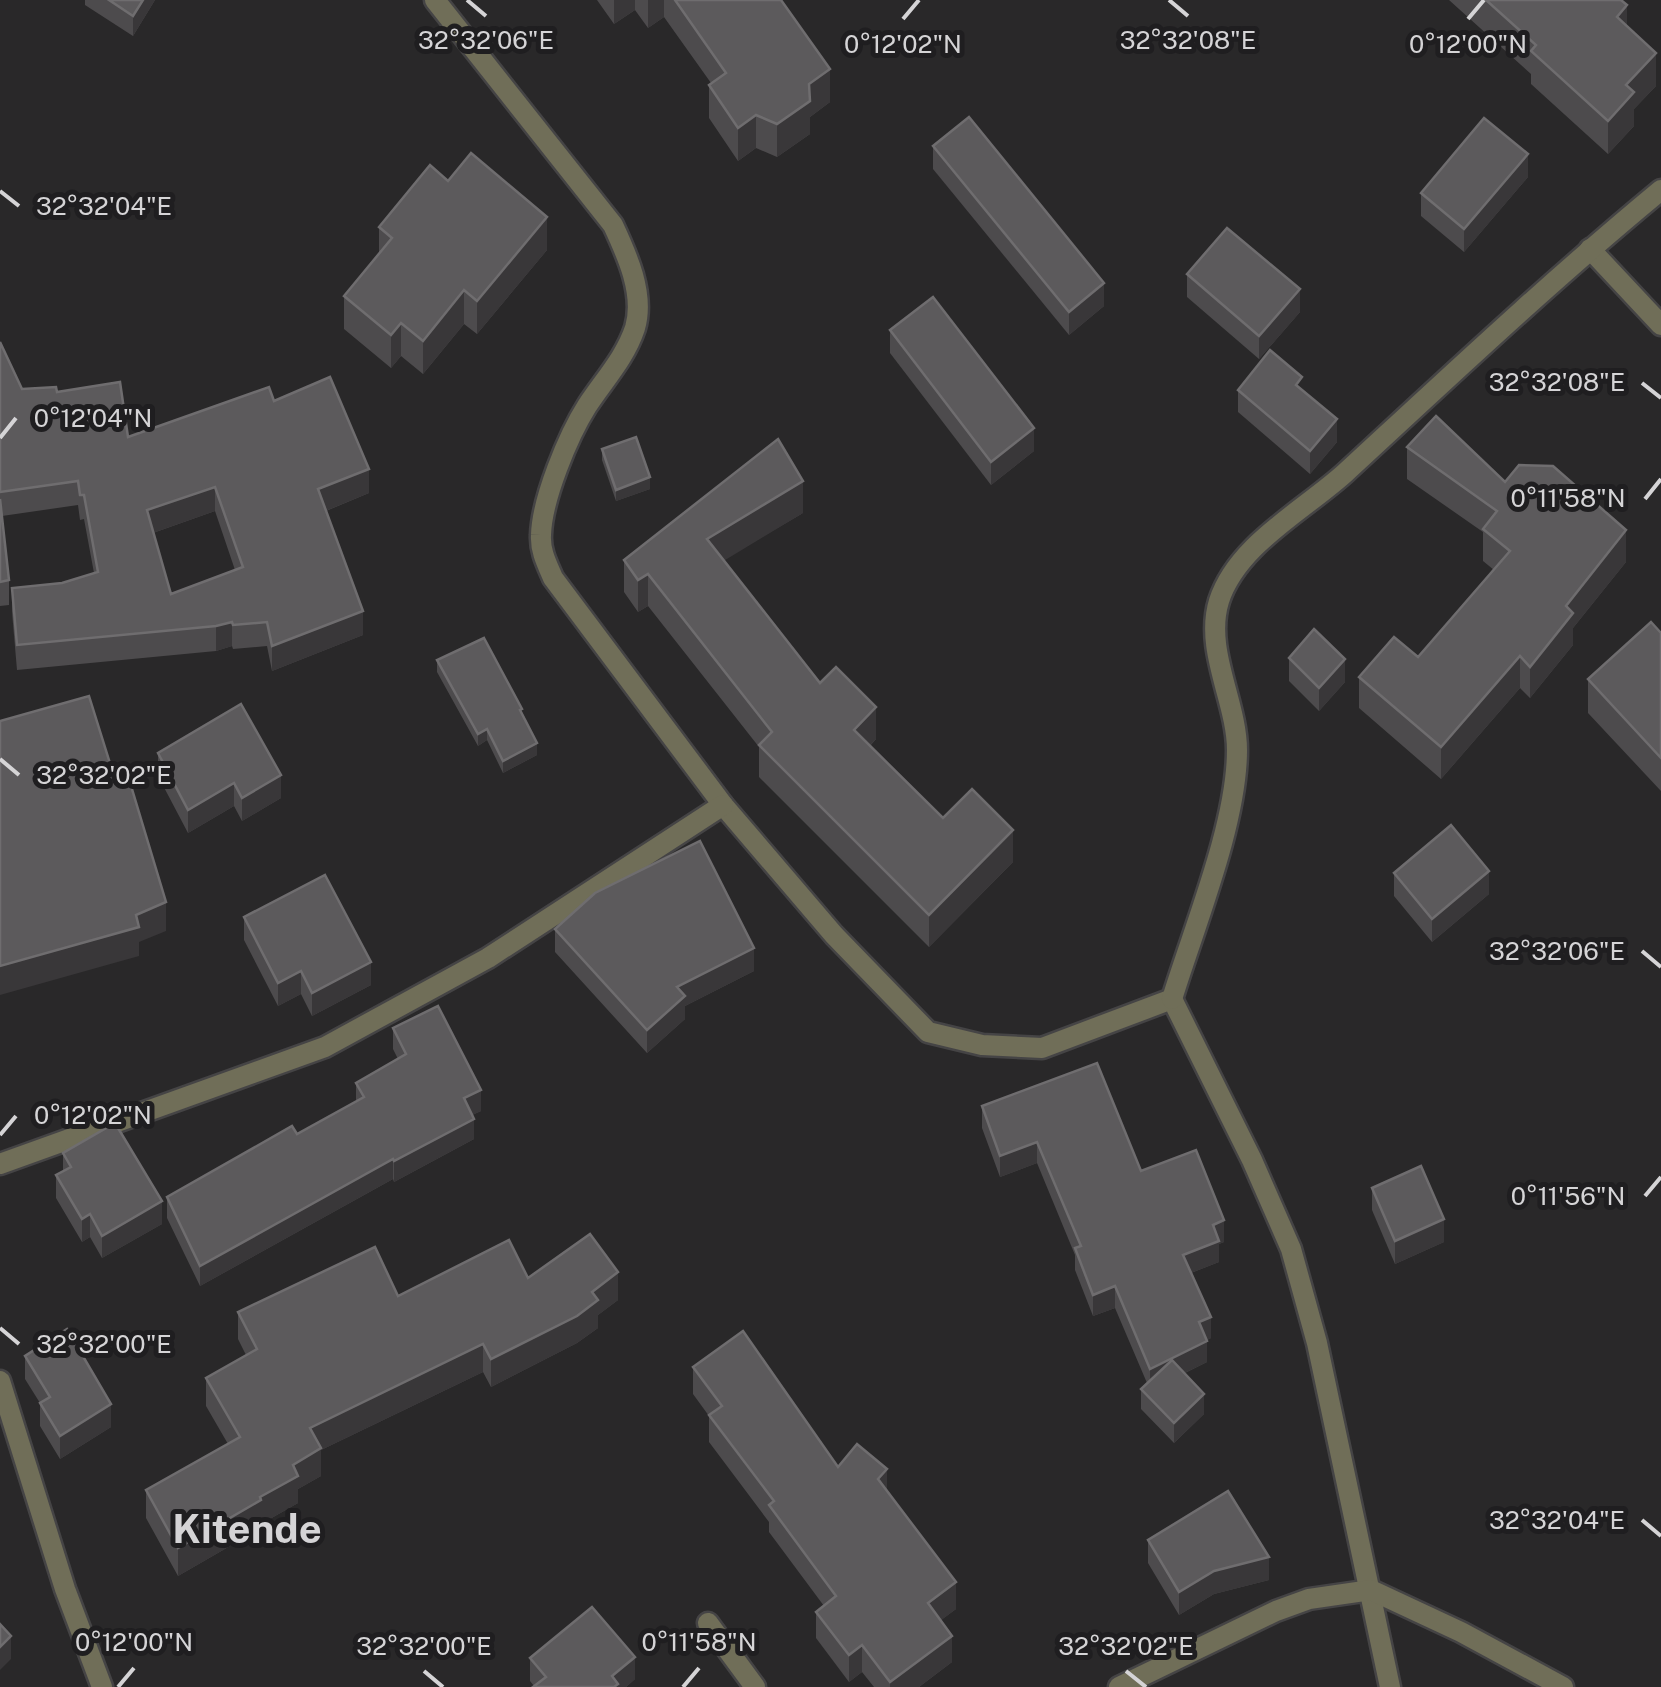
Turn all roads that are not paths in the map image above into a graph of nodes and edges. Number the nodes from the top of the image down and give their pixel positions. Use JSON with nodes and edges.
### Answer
{"nodes":[{"id":1,"x":435,"y":0,"type":"edge"},
{"id":2,"x":1661,"y":190,"type":"edge"},
{"id":3,"x":1590,"y":249,"type":"junction"},
{"id":4,"x":1661,"y":325,"type":"edge"},
{"id":5,"x":723,"y":806,"type":"junction"},
{"id":6,"x":1172,"y":999,"type":"junction"},
{"id":7,"x":0,"y":1164,"type":"edge"},
{"id":8,"x":0,"y":1381,"type":"edge"},
{"id":9,"x":1371,"y":1590,"type":"junction"},
{"id":10,"x":708,"y":1623,"type":"dead end"},
{"id":11,"x":102,"y":1687,"type":"edge"},
{"id":12,"x":755,"y":1687,"type":"edge"},
{"id":13,"x":1119,"y":1687,"type":"edge"},
{"id":14,"x":1390,"y":1687,"type":"edge"},
{"id":15,"x":1563,"y":1687,"type":"edge"}],
"edges":[{"from":1,"to":5,"type":"street"},
{"from":2,"to":3,"type":"street"},
{"from":3,"to":4,"type":"street"},
{"from":3,"to":6,"type":"street"},
{"from":5,"to":6,"type":"street"},
{"from":5,"to":7,"type":"street"},
{"from":6,"to":9,"type":"street"},
{"from":8,"to":11,"type":"street"},
{"from":9,"to":13,"type":"street"},
{"from":9,"to":14,"type":"street"},
{"from":9,"to":15,"type":"street"},
{"from":10,"to":12,"type":"street"}]}
